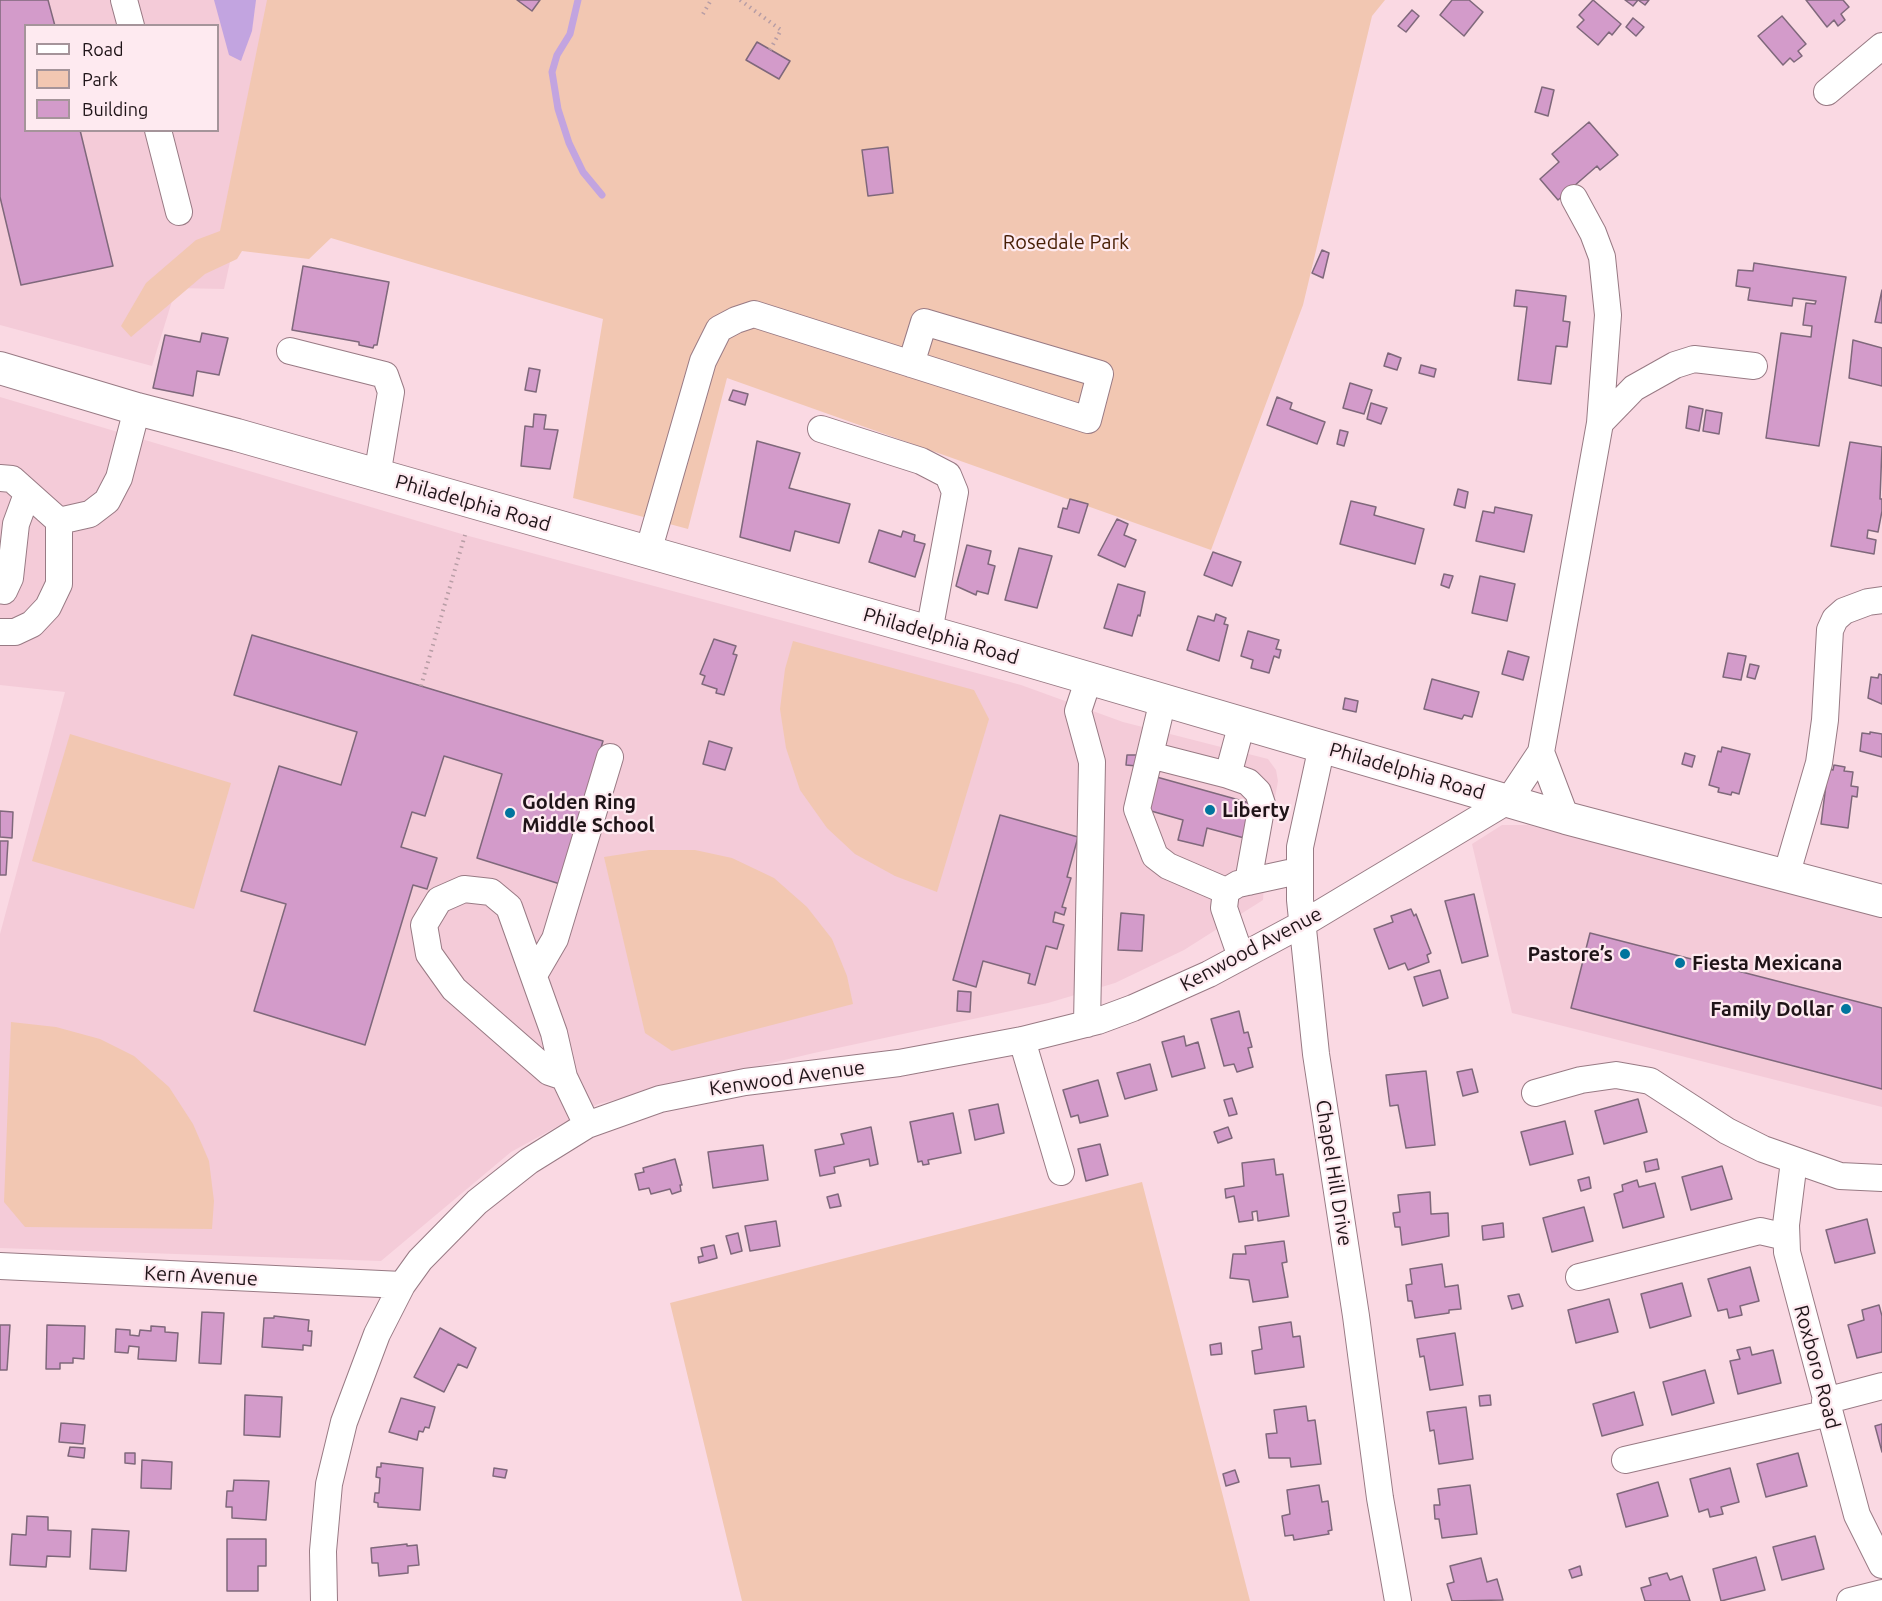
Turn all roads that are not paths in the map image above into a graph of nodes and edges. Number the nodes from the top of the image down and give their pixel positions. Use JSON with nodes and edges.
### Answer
{"nodes":[{"id":1,"x":124,"y":0,"type":"edge"},
{"id":2,"x":130,"y":24,"type":"edge"},
{"id":3,"x":1882,"y":46,"type":"edge"},
{"id":4,"x":1827,"y":92,"type":"dead end"},
{"id":5,"x":158,"y":132,"type":"edge"},
{"id":6,"x":1574,"y":198,"type":"dead end"},
{"id":7,"x":178,"y":212,"type":"dead end"},
{"id":8,"x":290,"y":351,"type":"dead end"},
{"id":9,"x":911,"y":363,"type":"junction"},
{"id":10,"x":1754,"y":366,"type":"dead end"},
{"id":11,"x":0,"y":368,"type":"edge"},
{"id":12,"x":137,"y":409,"type":"junction"},
{"id":13,"x":1600,"y":423,"type":"junction"},
{"id":14,"x":821,"y":429,"type":"dead end"},
{"id":15,"x":376,"y":476,"type":"junction"},
{"id":16,"x":0,"y":478,"type":"edge"},
{"id":17,"x":27,"y":494,"type":"junction"},
{"id":18,"x":59,"y":521,"type":"junction"},
{"id":19,"x":648,"y":552,"type":"junction"},
{"id":20,"x":0,"y":590,"type":"edge"},
{"id":21,"x":1882,"y":600,"type":"edge"},
{"id":22,"x":0,"y":632,"type":"edge"},
{"id":23,"x":929,"y":632,"type":"junction"},
{"id":24,"x":1089,"y":678,"type":"junction"},
{"id":25,"x":1163,"y":700,"type":"junction"},
{"id":26,"x":1242,"y":723,"type":"junction"},
{"id":27,"x":1322,"y":746,"type":"junction"},
{"id":28,"x":1541,"y":752,"type":"junction"},
{"id":29,"x":1150,"y":755,"type":"junction"},
{"id":30,"x":610,"y":757,"type":"dead end"},
{"id":31,"x":1228,"y":775,"type":"junction"},
{"id":32,"x":1509,"y":800,"type":"junction"},
{"id":33,"x":1566,"y":818,"type":"junction"},
{"id":34,"x":1298,"y":871,"type":"junction"},
{"id":35,"x":1786,"y":876,"type":"junction"},
{"id":36,"x":1237,"y":886,"type":"junction"},
{"id":37,"x":1882,"y":901,"type":"edge"},
{"id":38,"x":1304,"y":923,"type":"junction"},
{"id":39,"x":1241,"y":957,"type":"junction"},
{"id":40,"x":534,"y":975,"type":"junction"},
{"id":41,"x":1087,"y":1024,"type":"junction"},
{"id":42,"x":1022,"y":1040,"type":"junction"},
{"id":43,"x":564,"y":1077,"type":"junction"},
{"id":44,"x":1535,"y":1093,"type":"dead end"},
{"id":45,"x":587,"y":1125,"type":"junction"},
{"id":46,"x":1794,"y":1161,"type":"junction"},
{"id":47,"x":1061,"y":1172,"type":"dead end"},
{"id":48,"x":1882,"y":1178,"type":"edge"},
{"id":49,"x":1786,"y":1237,"type":"junction"},
{"id":50,"x":0,"y":1266,"type":"edge"},
{"id":51,"x":1580,"y":1277,"type":"dead end"},
{"id":52,"x":402,"y":1285,"type":"junction"},
{"id":53,"x":1882,"y":1386,"type":"edge"},
{"id":54,"x":1827,"y":1407,"type":"junction"},
{"id":55,"x":1625,"y":1460,"type":"dead end"},
{"id":56,"x":1882,"y":1565,"type":"edge"},
{"id":57,"x":1882,"y":1593,"type":"edge"},
{"id":58,"x":324,"y":1601,"type":"edge"},
{"id":59,"x":1398,"y":1601,"type":"edge"},
{"id":60,"x":1850,"y":1601,"type":"edge"}],
"edges":[{"from":1,"to":2,"type":"street"},
{"from":3,"to":4,"type":"street"},
{"from":5,"to":7,"type":"street"},
{"from":6,"to":13,"type":"street"},
{"from":8,"to":15,"type":"street"},
{"from":9,"to":9,"type":"street"},
{"from":9,"to":19,"type":"street"},
{"from":10,"to":13,"type":"street"},
{"from":11,"to":12,"type":"main road","name":"Philadelphia Road"},
{"from":12,"to":15,"type":"main road","name":"Philadelphia Road"},
{"from":12,"to":18,"type":"street"},
{"from":13,"to":28,"type":"street"},
{"from":14,"to":23,"type":"street"},
{"from":15,"to":19,"type":"main road","name":"Philadelphia Road"},
{"from":16,"to":17,"type":"street"},
{"from":17,"to":18,"type":"street"},
{"from":17,"to":20,"type":"street"},
{"from":18,"to":22,"type":"street"},
{"from":19,"to":23,"type":"main road","name":"Philadelphia Road"},
{"from":21,"to":35,"type":"street"},
{"from":23,"to":24,"type":"main road","name":"Philadelphia Road"},
{"from":24,"to":25,"type":"main road","name":"Philadelphia Road"},
{"from":24,"to":41,"type":"street"},
{"from":25,"to":26,"type":"main road","name":"Philadelphia Road"},
{"from":25,"to":29,"type":"street"},
{"from":26,"to":27,"type":"main road","name":"Philadelphia Road"},
{"from":26,"to":31,"type":"street"},
{"from":27,"to":32,"type":"main road","name":"Philadelphia Road"},
{"from":27,"to":34,"type":"street","name":"Chapel Hill Drive"},
{"from":28,"to":32,"type":"street"},
{"from":28,"to":33,"type":"street"},
{"from":29,"to":31,"type":"street"},
{"from":29,"to":36,"type":"street"},
{"from":30,"to":40,"type":"street"},
{"from":31,"to":36,"type":"street"},
{"from":32,"to":33,"type":"main road","name":"Philadelphia Road"},
{"from":32,"to":38,"type":"street","name":"Kenwood Avenue"},
{"from":33,"to":35,"type":"main road","name":"Philadelphia Road"},
{"from":34,"to":36,"type":"street"},
{"from":34,"to":38,"type":"street","name":"Chapel Hill Drive"},
{"from":35,"to":37,"type":"main road","name":"Philadelphia Road"},
{"from":36,"to":39,"type":"street"},
{"from":38,"to":39,"type":"street","name":"Kenwood Avenue"},
{"from":38,"to":59,"type":"street","name":"Chapel Hill Drive"},
{"from":39,"to":41,"type":"street","name":"Kenwood Avenue"},
{"from":40,"to":43,"type":"street"},
{"from":40,"to":43,"type":"street"},
{"from":41,"to":42,"type":"street","name":"Kenwood Avenue"},
{"from":42,"to":45,"type":"street","name":"Kenwood Avenue"},
{"from":42,"to":47,"type":"street"},
{"from":43,"to":45,"type":"street"},
{"from":44,"to":46,"type":"street"},
{"from":45,"to":52,"type":"street","name":"Kenwood Avenue"},
{"from":46,"to":48,"type":"street"},
{"from":46,"to":49,"type":"street","name":"Roxboro Road"},
{"from":49,"to":51,"type":"street"},
{"from":49,"to":54,"type":"street","name":"Roxboro Road"},
{"from":50,"to":52,"type":"street","name":"Kern Avenue"},
{"from":52,"to":58,"type":"street","name":"Kenwood Avenue"},
{"from":53,"to":54,"type":"street"},
{"from":54,"to":55,"type":"street"},
{"from":54,"to":56,"type":"street","name":"Roxboro Road"},
{"from":57,"to":60,"type":"street"}]}
